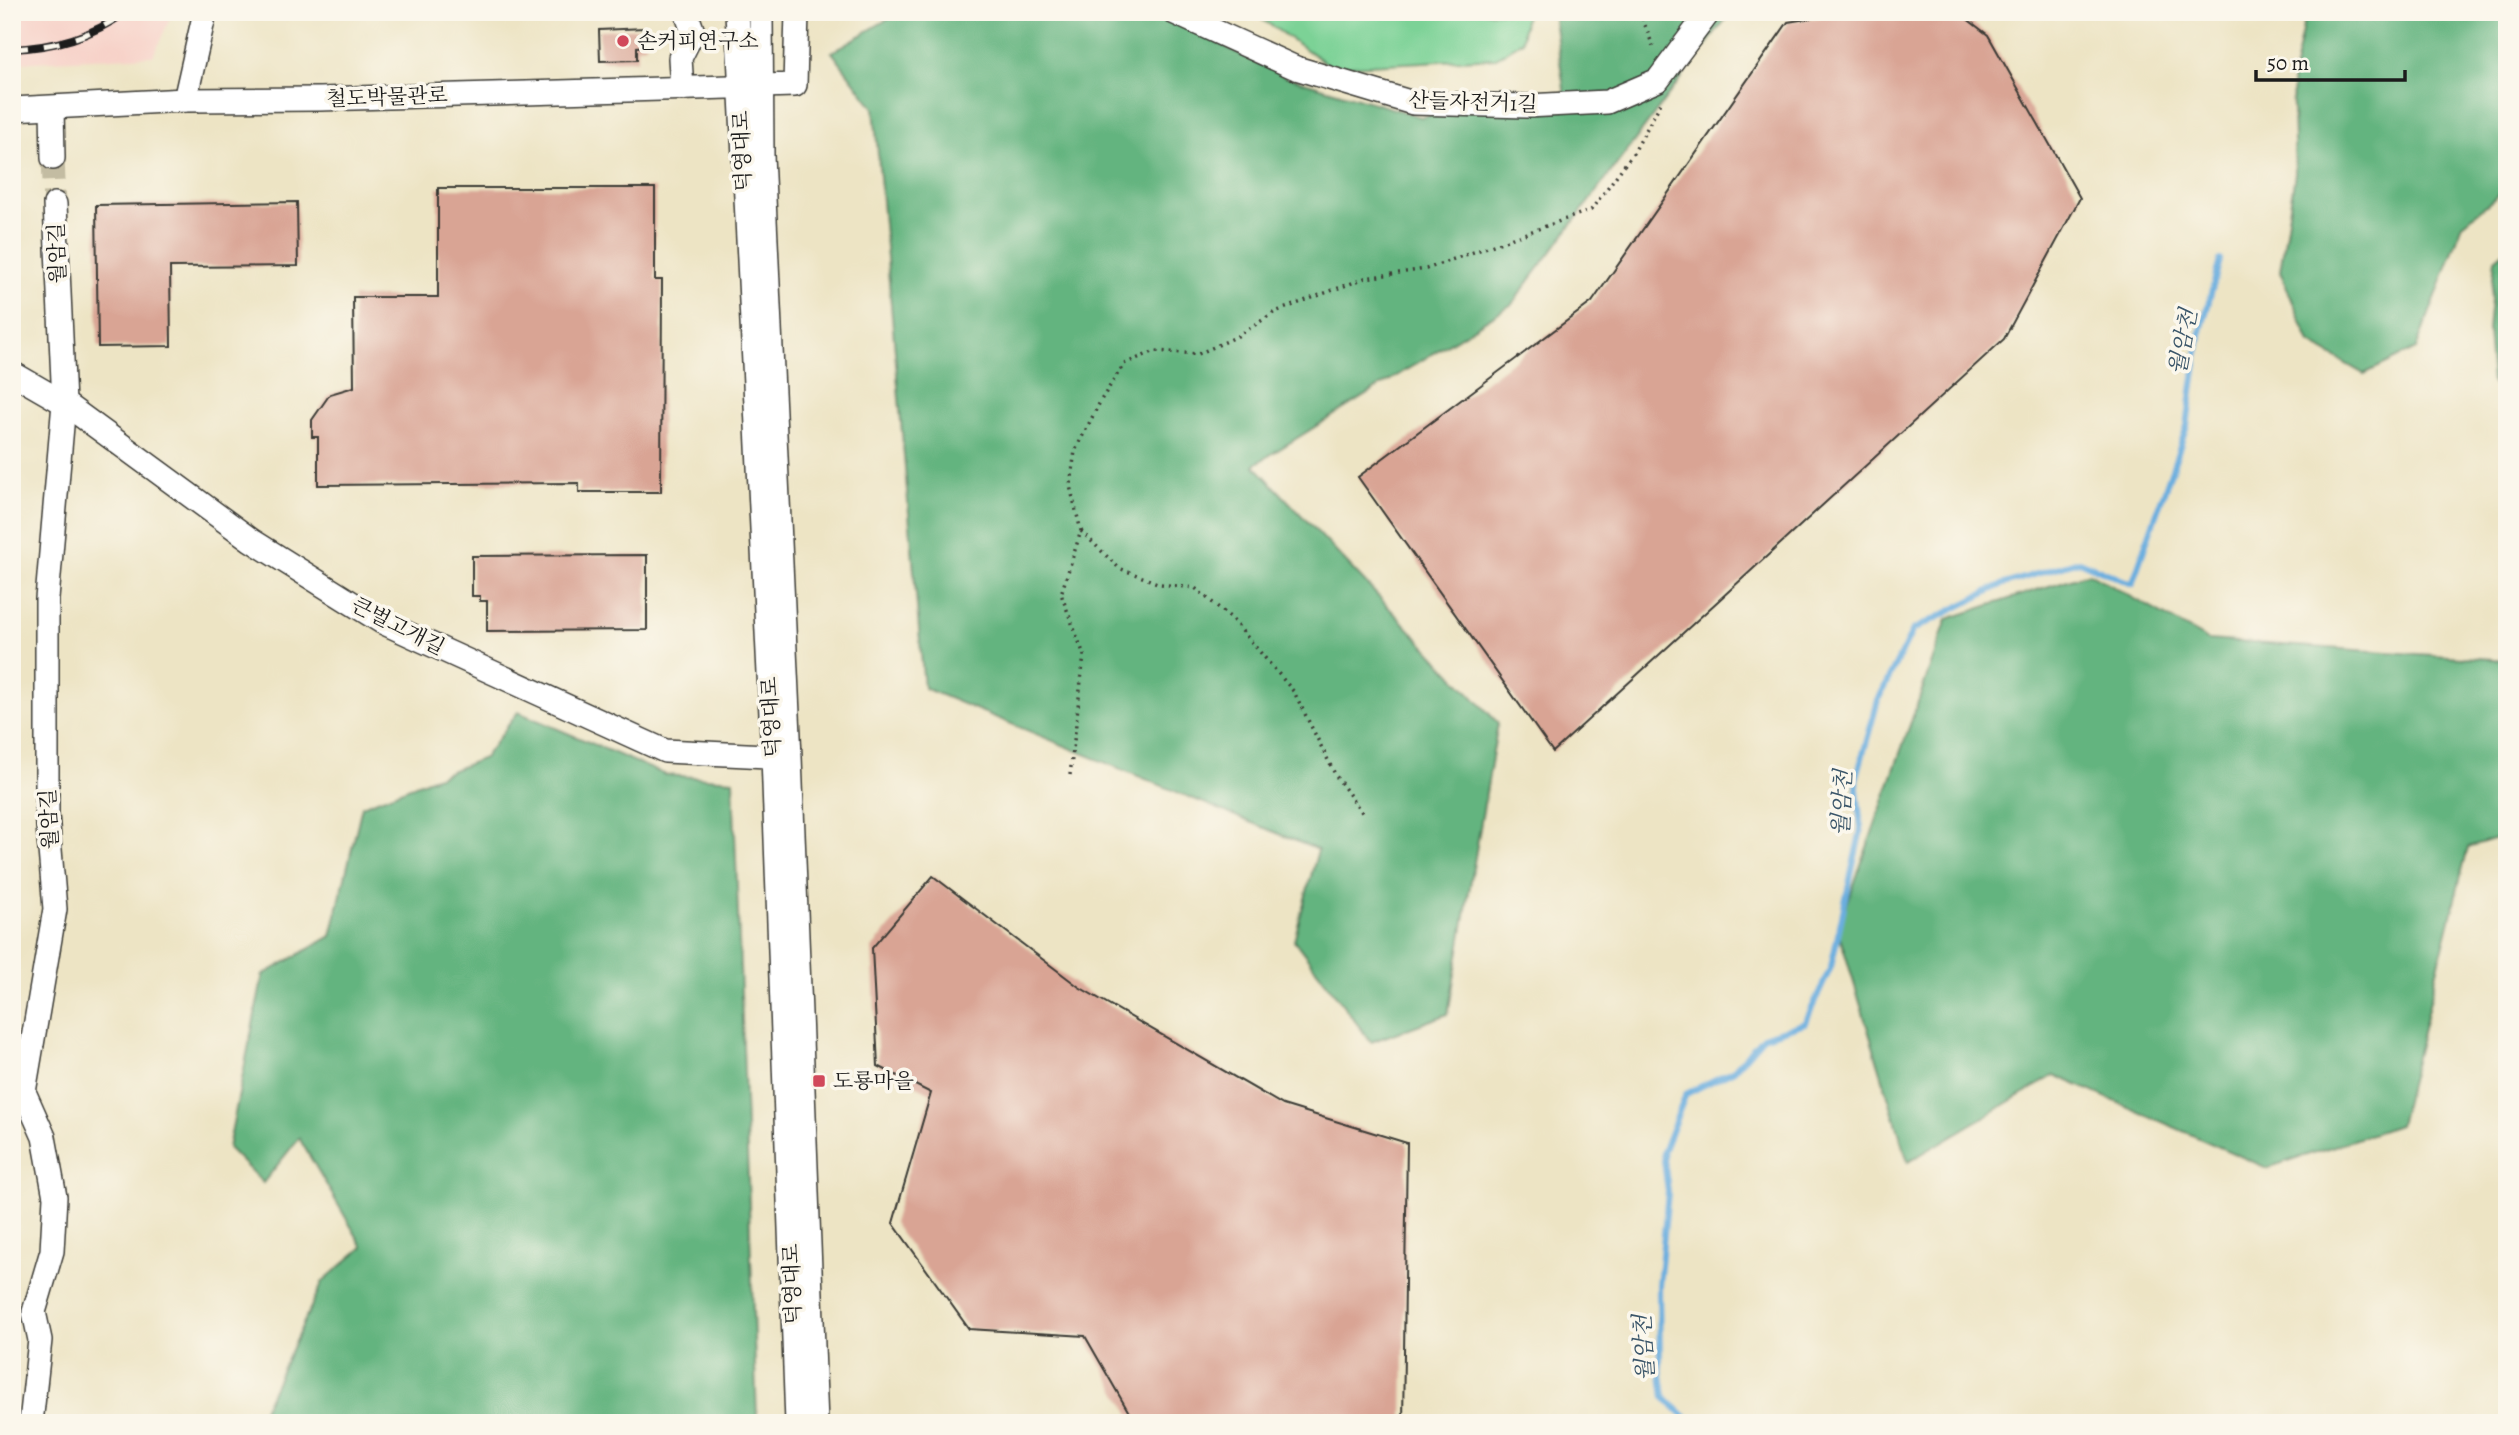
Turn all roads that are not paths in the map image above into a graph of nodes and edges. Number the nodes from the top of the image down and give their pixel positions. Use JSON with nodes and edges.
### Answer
{"nodes":[{"id":1,"x":205,"y":12,"type":"edge"},
{"id":2,"x":686,"y":12,"type":"edge"},
{"id":3,"x":737,"y":12,"type":"edge"},
{"id":4,"x":761,"y":12,"type":"edge"},
{"id":5,"x":797,"y":12,"type":"edge"},
{"id":6,"x":1173,"y":12,"type":"edge"},
{"id":7,"x":1709,"y":12,"type":"edge"},
{"id":8,"x":751,"y":86,"type":"junction"},
{"id":9,"x":682,"y":89,"type":"junction"},
{"id":10,"x":185,"y":100,"type":"junction"},
{"id":11,"x":52,"y":108,"type":"junction"},
{"id":12,"x":12,"y":109,"type":"edge"},
{"id":13,"x":53,"y":158,"type":"tunnel mouth"},
{"id":14,"x":55,"y":204,"type":"tunnel mouth"},
{"id":15,"x":12,"y":373,"type":"edge"},
{"id":16,"x":64,"y":403,"type":"junction"},
{"id":17,"x":782,"y":757,"type":"junction"},
{"id":18,"x":31,"y":1423,"type":"edge"},
{"id":19,"x":797,"y":1423,"type":"edge"},
{"id":20,"x":816,"y":1423,"type":"edge"}],
"edges":[{"from":1,"to":10,"type":"street"},
{"from":2,"to":9,"type":"street"},
{"from":3,"to":8,"type":"street","name":"덕영대로"},
{"from":4,"to":8,"type":"street","name":"덕영대로"},
{"from":5,"to":8,"type":"street","name":"철도박물관로"},
{"from":6,"to":7,"type":"street","name":"산들자전거1길"},
{"from":8,"to":9,"type":"street","name":"철도박물관로"},
{"from":8,"to":17,"type":"street","name":"덕영대로"},
{"from":9,"to":10,"type":"street","name":"철도박물관로"},
{"from":10,"to":11,"type":"street","name":"철도박물관로"},
{"from":11,"to":12,"type":"street","name":"철도박물관로"},
{"from":11,"to":13,"type":"street"},
{"from":14,"to":16,"type":"street","name":"월암길"},
{"from":15,"to":16,"type":"street","name":"큰벌고개길"},
{"from":16,"to":17,"type":"street","name":"큰벌고개길"},
{"from":16,"to":18,"type":"street","name":"월암길"},
{"from":17,"to":19,"type":"street","name":"덕영대로"},
{"from":17,"to":20,"type":"street","name":"덕영대로"}]}
